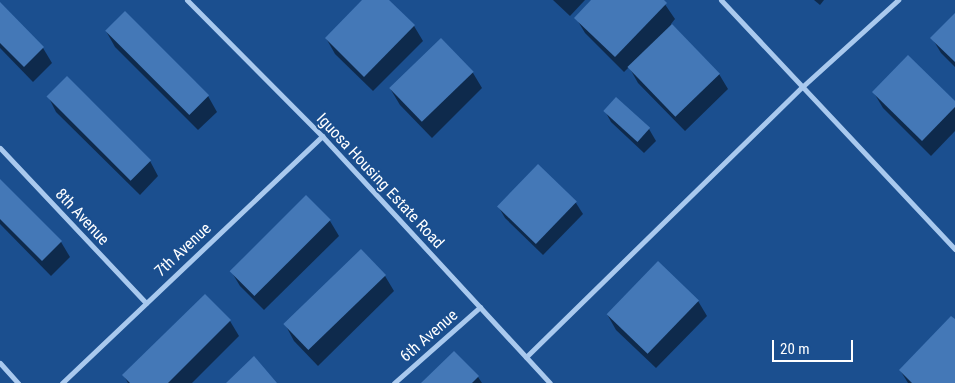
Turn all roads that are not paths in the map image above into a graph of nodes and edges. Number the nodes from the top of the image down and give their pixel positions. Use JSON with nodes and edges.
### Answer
{"nodes":[{"id":1,"x":187,"y":0,"type":"edge"},
{"id":2,"x":721,"y":0,"type":"edge"},
{"id":3,"x":898,"y":0,"type":"edge"},
{"id":4,"x":802,"y":87,"type":"junction"},
{"id":5,"x":322,"y":136,"type":"junction"},
{"id":6,"x":0,"y":148,"type":"edge"},
{"id":7,"x":955,"y":249,"type":"edge"},
{"id":8,"x":146,"y":303,"type":"junction"},
{"id":9,"x":480,"y":307,"type":"junction"},
{"id":10,"x":526,"y":357,"type":"junction"},
{"id":11,"x":0,"y":363,"type":"edge"},
{"id":12,"x":18,"y":383,"type":"edge"},
{"id":13,"x":62,"y":383,"type":"edge"},
{"id":14,"x":394,"y":383,"type":"edge"},
{"id":15,"x":550,"y":383,"type":"edge"}],
"edges":[{"from":1,"to":5,"type":"street","name":"Iguosa Housing Estate Road"},
{"from":2,"to":4,"type":"street"},
{"from":3,"to":4,"type":"street"},
{"from":4,"to":7,"type":"street"},
{"from":4,"to":10,"type":"street"},
{"from":5,"to":8,"type":"street","name":"7th Avenue"},
{"from":5,"to":9,"type":"street","name":"Iguosa Housing Estate Road"},
{"from":6,"to":8,"type":"street","name":"8th Avenue"},
{"from":8,"to":13,"type":"street","name":"7th Avenue"},
{"from":9,"to":10,"type":"street","name":"Iguosa Housing Estate Road"},
{"from":9,"to":14,"type":"street","name":"6th Avenue"},
{"from":10,"to":15,"type":"street","name":"Iguosa Housing Estate Road"},
{"from":11,"to":12,"type":"street"}]}
